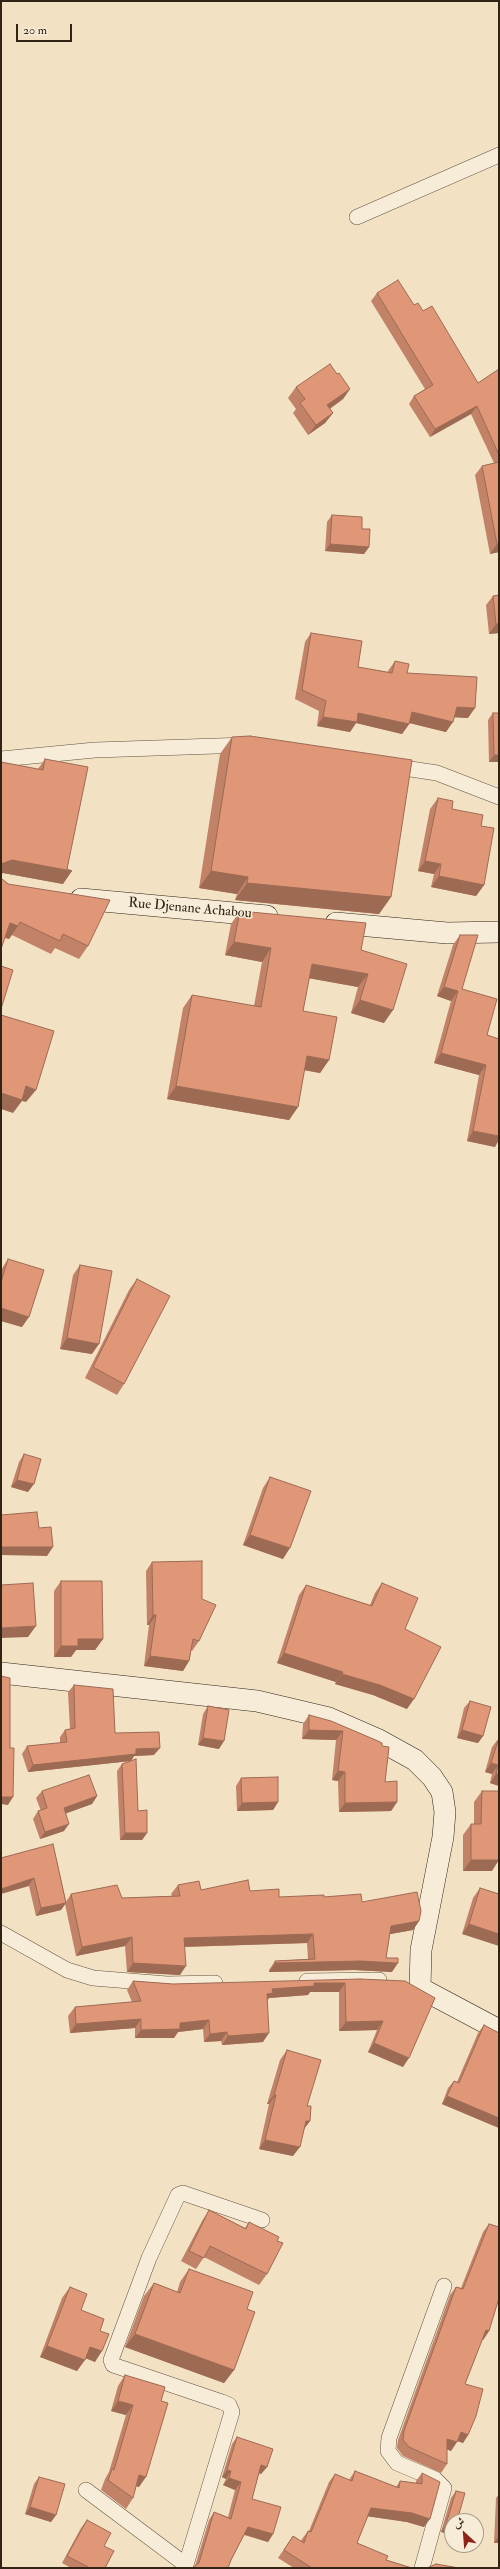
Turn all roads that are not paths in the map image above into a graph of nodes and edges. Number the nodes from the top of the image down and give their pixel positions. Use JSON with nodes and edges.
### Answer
{"nodes":[{"id":1,"x":499,"y":155,"type":"edge"},
{"id":2,"x":357,"y":217,"type":"dead end"},
{"id":3,"x":260,"y":746,"type":"edge"},
{"id":4,"x":1,"y":759,"type":"edge"},
{"id":5,"x":377,"y":764,"type":"edge"},
{"id":6,"x":499,"y":797,"type":"edge"},
{"id":7,"x":63,"y":896,"type":"edge"},
{"id":8,"x":284,"y":918,"type":"edge"},
{"id":9,"x":315,"y":921,"type":"edge"},
{"id":10,"x":499,"y":932,"type":"edge"},
{"id":11,"x":1,"y":1674,"type":"edge"},
{"id":12,"x":1,"y":1933,"type":"edge"},
{"id":13,"x":292,"y":1982,"type":"edge"},
{"id":14,"x":230,"y":1983,"type":"edge"},
{"id":15,"x":407,"y":1984,"type":"junction"},
{"id":16,"x":499,"y":2030,"type":"edge"},
{"id":17,"x":262,"y":2220,"type":"dead end"},
{"id":18,"x":444,"y":2286,"type":"dead end"},
{"id":19,"x":86,"y":2490,"type":"dead end"},
{"id":20,"x":186,"y":2567,"type":"edge"},
{"id":21,"x":422,"y":2568,"type":"edge"}],
"edges":[{"from":1,"to":2,"type":"street"},
{"from":3,"to":4,"type":"street"},
{"from":5,"to":6,"type":"street"},
{"from":7,"to":8,"type":"street","name":"Rue Djenane Achabou"},
{"from":9,"to":10,"type":"street"},
{"from":11,"to":15,"type":"street"},
{"from":12,"to":14,"type":"street"},
{"from":13,"to":15,"type":"street"},
{"from":15,"to":16,"type":"street"},
{"from":17,"to":20,"type":"street"},
{"from":18,"to":21,"type":"street"},
{"from":19,"to":20,"type":"street"}]}
